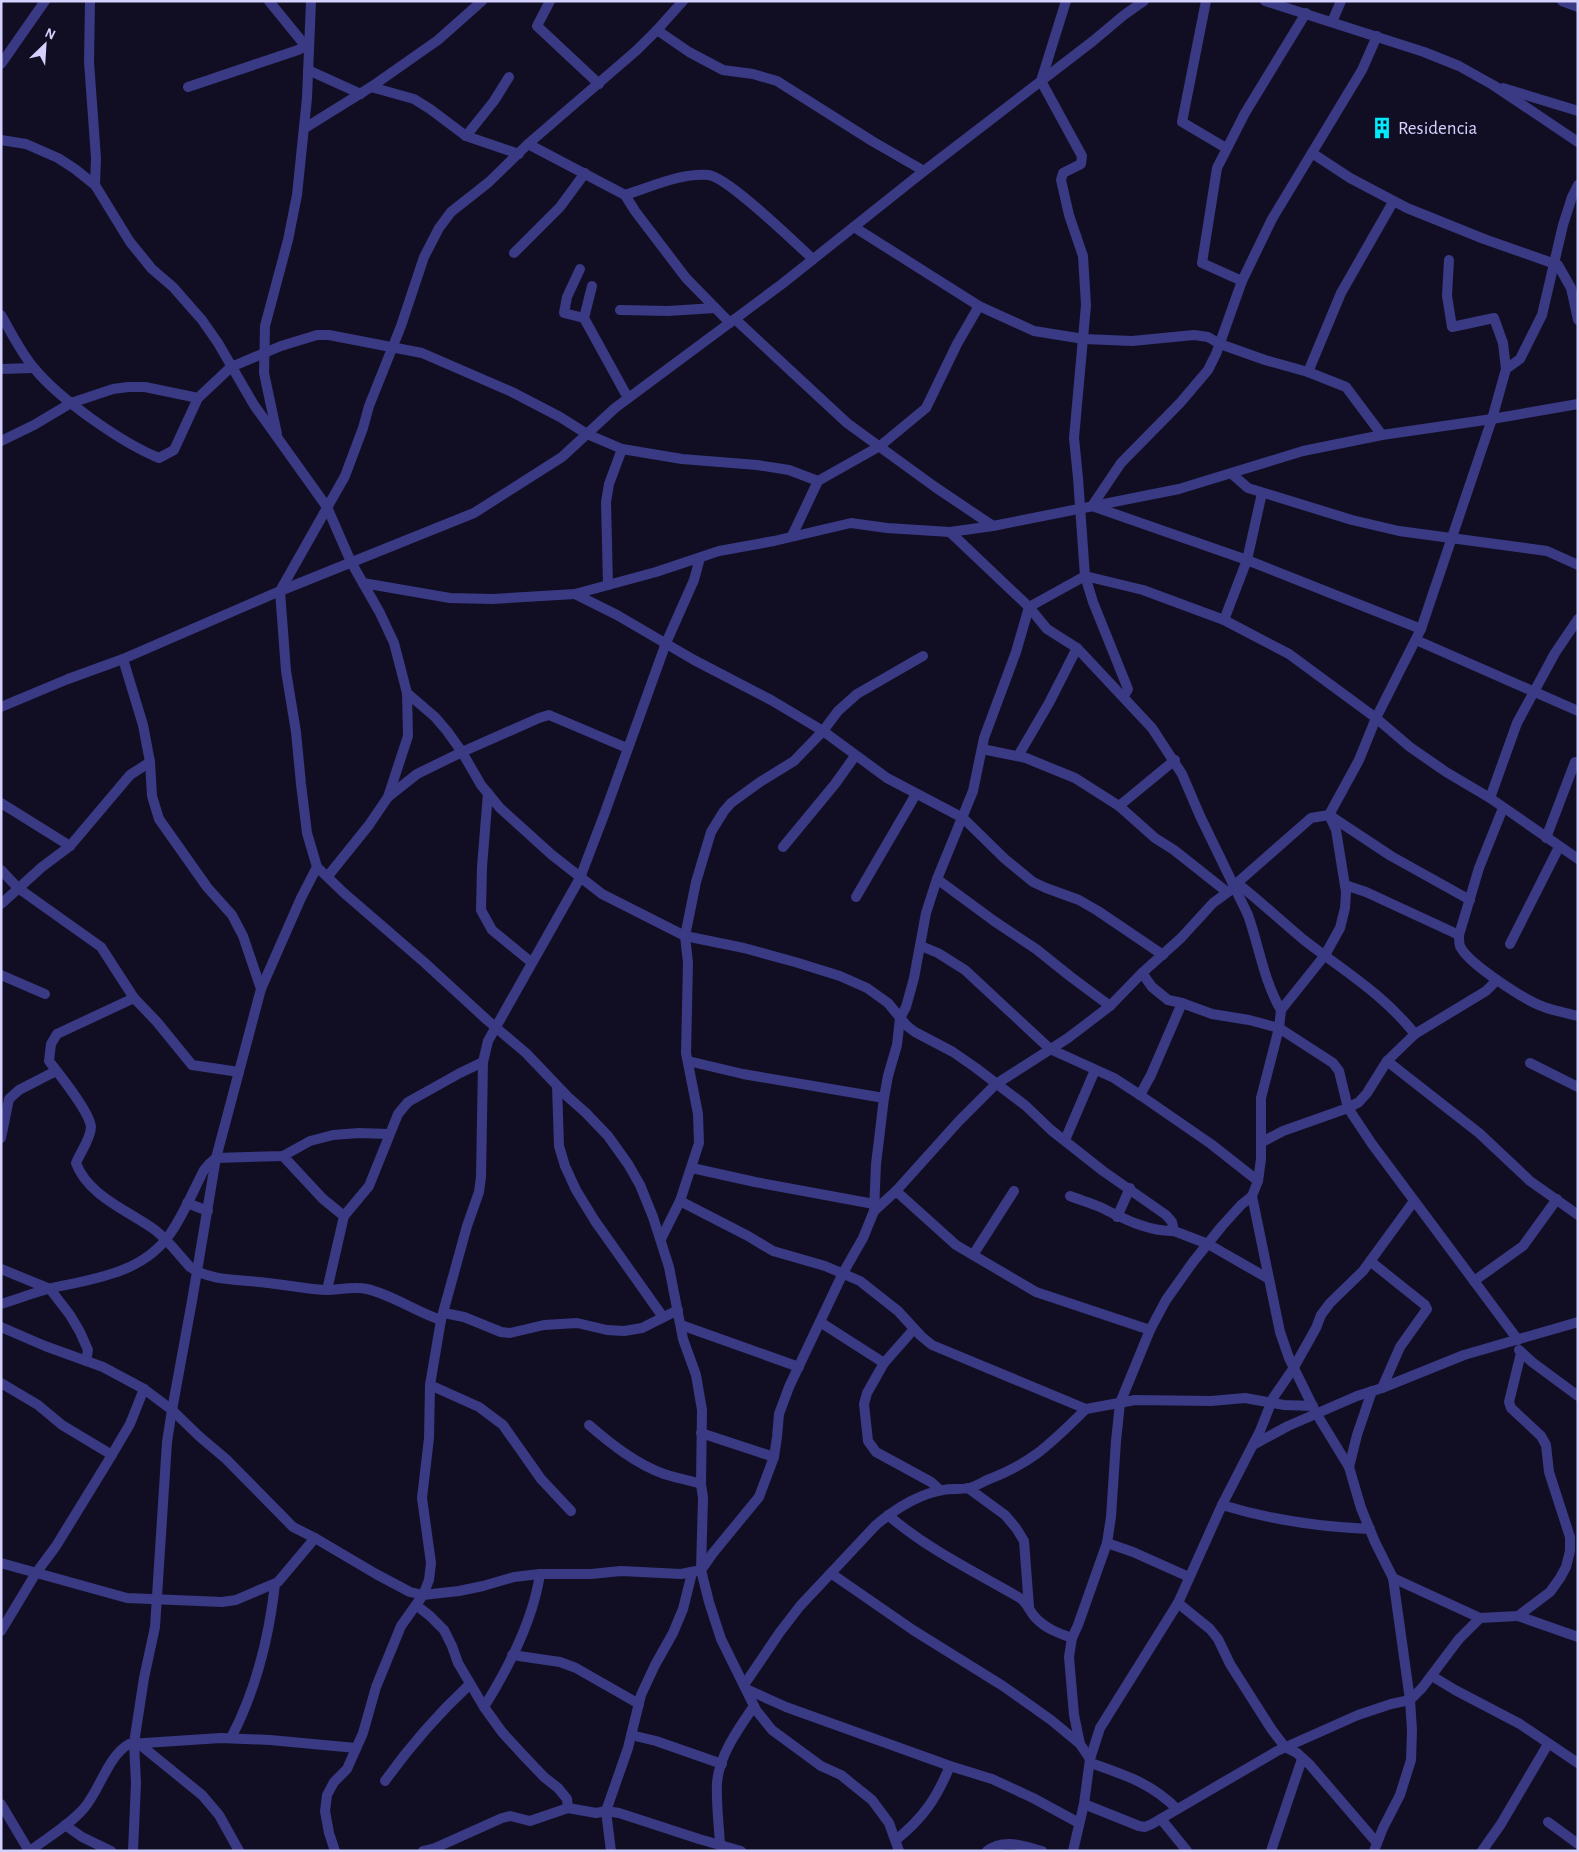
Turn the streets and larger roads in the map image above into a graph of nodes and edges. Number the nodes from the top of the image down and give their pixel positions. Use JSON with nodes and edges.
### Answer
{"nodes":[{"id":1,"x":45,"y":1,"type":"edge"},
{"id":2,"x":90,"y":1,"type":"edge"},
{"id":3,"x":269,"y":1,"type":"edge"},
{"id":4,"x":310,"y":1,"type":"edge"},
{"id":5,"x":482,"y":1,"type":"edge"},
{"id":6,"x":683,"y":1,"type":"edge"},
{"id":7,"x":1066,"y":1,"type":"edge"},
{"id":8,"x":1144,"y":1,"type":"edge"},
{"id":9,"x":1206,"y":1,"type":"edge"},
{"id":10,"x":1265,"y":1,"type":"edge"},
{"id":11,"x":1341,"y":1,"type":"edge"},
{"id":12,"x":1562,"y":1,"type":"edge"},
{"id":13,"x":548,"y":2,"type":"edge"},
{"id":14,"x":1578,"y":6,"type":"edge"},
{"id":15,"x":1306,"y":14,"type":"junction"},
{"id":16,"x":1332,"y":22,"type":"junction"},
{"id":17,"x":657,"y":30,"type":"junction"},
{"id":18,"x":1377,"y":36,"type":"junction"},
{"id":19,"x":307,"y":48,"type":"junction"},
{"id":20,"x":1,"y":64,"type":"edge"},
{"id":21,"x":308,"y":70,"type":"junction"},
{"id":22,"x":509,"y":78,"type":"dead end"},
{"id":23,"x":1041,"y":81,"type":"junction"},
{"id":24,"x":599,"y":84,"type":"junction"},
{"id":25,"x":1493,"y":85,"type":"junction"},
{"id":26,"x":371,"y":87,"type":"junction"},
{"id":27,"x":188,"y":88,"type":"dead end"},
{"id":28,"x":360,"y":94,"type":"junction"},
{"id":29,"x":1578,"y":111,"type":"edge"},
{"id":30,"x":305,"y":128,"type":"junction"},
{"id":31,"x":466,"y":136,"type":"junction"},
{"id":32,"x":1,"y":140,"type":"edge"},
{"id":33,"x":1578,"y":142,"type":"edge"},
{"id":34,"x":528,"y":144,"type":"junction"},
{"id":35,"x":1226,"y":148,"type":"junction"},
{"id":36,"x":519,"y":154,"type":"junction"},
{"id":37,"x":1312,"y":154,"type":"junction"},
{"id":38,"x":924,"y":171,"type":"junction"},
{"id":39,"x":585,"y":173,"type":"junction"},
{"id":40,"x":95,"y":185,"type":"junction"},
{"id":41,"x":1578,"y":185,"type":"edge"},
{"id":42,"x":625,"y":195,"type":"junction"},
{"id":43,"x":1393,"y":202,"type":"junction"},
{"id":44,"x":854,"y":226,"type":"junction"},
{"id":45,"x":514,"y":253,"type":"dead end"},
{"id":46,"x":813,"y":259,"type":"junction"},
{"id":47,"x":1449,"y":260,"type":"dead end"},
{"id":48,"x":1553,"y":262,"type":"junction"},
{"id":49,"x":580,"y":269,"type":"dead end"},
{"id":50,"x":1242,"y":281,"type":"junction"},
{"id":51,"x":592,"y":286,"type":"dead end"},
{"id":52,"x":1574,"y":287,"type":"edge"},
{"id":53,"x":979,"y":306,"type":"junction"},
{"id":54,"x":715,"y":308,"type":"junction"},
{"id":55,"x":620,"y":310,"type":"dead end"},
{"id":56,"x":1,"y":315,"type":"edge"},
{"id":57,"x":584,"y":318,"type":"junction"},
{"id":58,"x":1578,"y":320,"type":"edge"},
{"id":59,"x":733,"y":321,"type":"junction"},
{"id":60,"x":1084,"y":339,"type":"junction"},
{"id":61,"x":1220,"y":344,"type":"junction"},
{"id":62,"x":394,"y":347,"type":"junction"},
{"id":63,"x":264,"y":352,"type":"junction"},
{"id":64,"x":231,"y":367,"type":"junction"},
{"id":65,"x":33,"y":368,"type":"junction"},
{"id":66,"x":1506,"y":368,"type":"junction"},
{"id":67,"x":1,"y":369,"type":"edge"},
{"id":68,"x":1308,"y":372,"type":"junction"},
{"id":69,"x":198,"y":398,"type":"junction"},
{"id":70,"x":628,"y":398,"type":"junction"},
{"id":71,"x":71,"y":403,"type":"junction"},
{"id":72,"x":1578,"y":404,"type":"edge"},
{"id":73,"x":1492,"y":419,"type":"junction"},
{"id":74,"x":587,"y":434,"type":"junction"},
{"id":75,"x":277,"y":435,"type":"junction"},
{"id":76,"x":1382,"y":435,"type":"junction"},
{"id":77,"x":1,"y":441,"type":"edge"},
{"id":78,"x":880,"y":446,"type":"junction"},
{"id":79,"x":622,"y":450,"type":"junction"},
{"id":80,"x":1232,"y":474,"type":"junction"},
{"id":81,"x":818,"y":480,"type":"junction"},
{"id":82,"x":1262,"y":493,"type":"junction"},
{"id":83,"x":1092,"y":506,"type":"junction"},
{"id":84,"x":328,"y":507,"type":"junction"},
{"id":85,"x":1081,"y":508,"type":"junction"},
{"id":86,"x":993,"y":526,"type":"junction"},
{"id":87,"x":950,"y":532,"type":"junction"},
{"id":88,"x":792,"y":536,"type":"junction"},
{"id":89,"x":1453,"y":537,"type":"junction"},
{"id":90,"x":700,"y":558,"type":"junction"},
{"id":91,"x":1247,"y":560,"type":"junction"},
{"id":92,"x":351,"y":562,"type":"junction"},
{"id":93,"x":1578,"y":565,"type":"edge"},
{"id":94,"x":1085,"y":576,"type":"junction"},
{"id":95,"x":363,"y":583,"type":"junction"},
{"id":96,"x":608,"y":585,"type":"junction"},
{"id":97,"x":280,"y":591,"type":"junction"},
{"id":98,"x":575,"y":594,"type":"junction"},
{"id":99,"x":1029,"y":607,"type":"junction"},
{"id":100,"x":1578,"y":619,"type":"edge"},
{"id":101,"x":1224,"y":620,"type":"junction"},
{"id":102,"x":1421,"y":629,"type":"junction"},
{"id":103,"x":1416,"y":640,"type":"junction"},
{"id":104,"x":666,"y":643,"type":"junction"},
{"id":105,"x":1077,"y":648,"type":"junction"},
{"id":106,"x":923,"y":656,"type":"dead end"},
{"id":107,"x":123,"y":659,"type":"junction"},
{"id":108,"x":1533,"y":692,"type":"junction"},
{"id":109,"x":407,"y":693,"type":"junction"},
{"id":110,"x":1124,"y":696,"type":"junction"},
{"id":111,"x":1,"y":707,"type":"edge"},
{"id":112,"x":1578,"y":711,"type":"edge"},
{"id":113,"x":1376,"y":718,"type":"junction"},
{"id":114,"x":822,"y":731,"type":"junction"},
{"id":115,"x":627,"y":748,"type":"junction"},
{"id":116,"x":982,"y":749,"type":"junction"},
{"id":117,"x":462,"y":752,"type":"junction"},
{"id":118,"x":855,"y":756,"type":"junction"},
{"id":119,"x":1018,"y":756,"type":"junction"},
{"id":120,"x":1174,"y":760,"type":"junction"},
{"id":121,"x":150,"y":762,"type":"junction"},
{"id":122,"x":1575,"y":762,"type":"dead end"},
{"id":123,"x":488,"y":793,"type":"junction"},
{"id":124,"x":916,"y":794,"type":"junction"},
{"id":125,"x":388,"y":797,"type":"junction"},
{"id":126,"x":1490,"y":798,"type":"junction"},
{"id":127,"x":1,"y":803,"type":"edge"},
{"id":128,"x":1120,"y":806,"type":"junction"},
{"id":129,"x":1503,"y":808,"type":"junction"},
{"id":130,"x":1329,"y":815,"type":"junction"},
{"id":131,"x":963,"y":818,"type":"junction"},
{"id":132,"x":1546,"y":838,"type":"junction"},
{"id":133,"x":70,"y":846,"type":"junction"},
{"id":134,"x":783,"y":847,"type":"dead end"},
{"id":135,"x":1558,"y":847,"type":"junction"},
{"id":136,"x":1578,"y":859,"type":"edge"},
{"id":137,"x":317,"y":867,"type":"junction"},
{"id":138,"x":1,"y":870,"type":"edge"},
{"id":139,"x":328,"y":876,"type":"junction"},
{"id":140,"x":580,"y":878,"type":"junction"},
{"id":141,"x":937,"y":879,"type":"junction"},
{"id":142,"x":1345,"y":885,"type":"junction"},
{"id":143,"x":1233,"y":887,"type":"junction"},
{"id":144,"x":18,"y":888,"type":"junction"},
{"id":145,"x":856,"y":897,"type":"dead end"},
{"id":146,"x":1470,"y":900,"type":"junction"},
{"id":147,"x":1,"y":904,"type":"edge"},
{"id":148,"x":1459,"y":935,"type":"junction"},
{"id":149,"x":685,"y":936,"type":"junction"},
{"id":150,"x":1510,"y":944,"type":"dead end"},
{"id":151,"x":921,"y":946,"type":"junction"},
{"id":152,"x":1163,"y":955,"type":"junction"},
{"id":153,"x":1326,"y":955,"type":"junction"},
{"id":154,"x":531,"y":962,"type":"junction"},
{"id":155,"x":1142,"y":973,"type":"junction"},
{"id":156,"x":1,"y":975,"type":"edge"},
{"id":157,"x":1497,"y":980,"type":"junction"},
{"id":158,"x":260,"y":989,"type":"junction"},
{"id":159,"x":45,"y":994,"type":"dead end"},
{"id":160,"x":134,"y":998,"type":"junction"},
{"id":161,"x":1182,"y":1003,"type":"junction"},
{"id":162,"x":1110,"y":1006,"type":"junction"},
{"id":163,"x":1281,"y":1010,"type":"junction"},
{"id":164,"x":1578,"y":1016,"type":"edge"},
{"id":165,"x":900,"y":1018,"type":"junction"},
{"id":166,"x":495,"y":1027,"type":"junction"},
{"id":167,"x":1279,"y":1028,"type":"junction"},
{"id":168,"x":1415,"y":1034,"type":"junction"},
{"id":169,"x":1050,"y":1048,"type":"junction"},
{"id":170,"x":1387,"y":1060,"type":"junction"},
{"id":171,"x":688,"y":1061,"type":"junction"},
{"id":172,"x":483,"y":1062,"type":"junction"},
{"id":173,"x":1530,"y":1062,"type":"dead end"},
{"id":174,"x":1095,"y":1070,"type":"junction"},
{"id":175,"x":56,"y":1071,"type":"junction"},
{"id":176,"x":239,"y":1072,"type":"junction"},
{"id":177,"x":996,"y":1084,"type":"junction"},
{"id":178,"x":557,"y":1086,"type":"junction"},
{"id":179,"x":1578,"y":1087,"type":"edge"},
{"id":180,"x":1140,"y":1095,"type":"junction"},
{"id":181,"x":884,"y":1098,"type":"junction"},
{"id":182,"x":1348,"y":1108,"type":"junction"},
{"id":183,"x":389,"y":1134,"type":"junction"},
{"id":184,"x":1,"y":1138,"type":"edge"},
{"id":185,"x":1065,"y":1140,"type":"junction"},
{"id":186,"x":1262,"y":1142,"type":"junction"},
{"id":187,"x":283,"y":1156,"type":"junction"},
{"id":188,"x":216,"y":1158,"type":"junction"},
{"id":189,"x":692,"y":1168,"type":"junction"},
{"id":190,"x":1258,"y":1181,"type":"junction"},
{"id":191,"x":1130,"y":1188,"type":"junction"},
{"id":192,"x":896,"y":1191,"type":"junction"},
{"id":193,"x":1014,"y":1191,"type":"dead end"},
{"id":194,"x":1070,"y":1196,"type":"dead end"},
{"id":195,"x":1252,"y":1196,"type":"junction"},
{"id":196,"x":1557,"y":1199,"type":"junction"},
{"id":197,"x":1414,"y":1201,"type":"junction"},
{"id":198,"x":680,"y":1202,"type":"junction"},
{"id":199,"x":188,"y":1203,"type":"junction"},
{"id":200,"x":874,"y":1208,"type":"junction"},
{"id":201,"x":208,"y":1210,"type":"junction"},
{"id":202,"x":1578,"y":1215,"type":"edge"},
{"id":203,"x":344,"y":1216,"type":"junction"},
{"id":204,"x":1117,"y":1217,"type":"junction"},
{"id":205,"x":1174,"y":1231,"type":"junction"},
{"id":206,"x":166,"y":1239,"type":"junction"},
{"id":207,"x":661,"y":1239,"type":"junction"},
{"id":208,"x":1208,"y":1244,"type":"junction"},
{"id":209,"x":973,"y":1255,"type":"junction"},
{"id":210,"x":1370,"y":1261,"type":"junction"},
{"id":211,"x":1,"y":1269,"type":"edge"},
{"id":212,"x":196,"y":1272,"type":"junction"},
{"id":213,"x":843,"y":1273,"type":"junction"},
{"id":214,"x":1269,"y":1279,"type":"junction"},
{"id":215,"x":1474,"y":1280,"type":"junction"},
{"id":216,"x":50,"y":1288,"type":"junction"},
{"id":217,"x":327,"y":1290,"type":"junction"},
{"id":218,"x":1,"y":1304,"type":"edge"},
{"id":219,"x":678,"y":1310,"type":"junction"},
{"id":220,"x":443,"y":1316,"type":"junction"},
{"id":221,"x":664,"y":1317,"type":"junction"},
{"id":222,"x":820,"y":1322,"type":"junction"},
{"id":223,"x":1578,"y":1322,"type":"edge"},
{"id":224,"x":681,"y":1325,"type":"junction"},
{"id":225,"x":1,"y":1327,"type":"edge"},
{"id":226,"x":914,"y":1329,"type":"junction"},
{"id":227,"x":1150,"y":1330,"type":"junction"},
{"id":228,"x":1515,"y":1341,"type":"junction"},
{"id":229,"x":1521,"y":1353,"type":"junction"},
{"id":230,"x":86,"y":1361,"type":"junction"},
{"id":231,"x":884,"y":1363,"type":"junction"},
{"id":232,"x":799,"y":1367,"type":"junction"},
{"id":233,"x":1293,"y":1369,"type":"junction"},
{"id":234,"x":1,"y":1383,"type":"edge"},
{"id":235,"x":430,"y":1385,"type":"junction"},
{"id":236,"x":144,"y":1389,"type":"junction"},
{"id":237,"x":1377,"y":1389,"type":"junction"},
{"id":238,"x":1578,"y":1396,"type":"edge"},
{"id":239,"x":1120,"y":1403,"type":"junction"},
{"id":240,"x":1271,"y":1403,"type":"junction"},
{"id":241,"x":1086,"y":1409,"type":"junction"},
{"id":242,"x":1315,"y":1409,"type":"junction"},
{"id":243,"x":172,"y":1410,"type":"junction"},
{"id":244,"x":589,"y":1425,"type":"dead end"},
{"id":245,"x":701,"y":1433,"type":"junction"},
{"id":246,"x":1253,"y":1445,"type":"junction"},
{"id":247,"x":112,"y":1455,"type":"junction"},
{"id":248,"x":774,"y":1457,"type":"junction"},
{"id":249,"x":1350,"y":1467,"type":"junction"},
{"id":250,"x":701,"y":1484,"type":"junction"},
{"id":251,"x":968,"y":1488,"type":"junction"},
{"id":252,"x":940,"y":1490,"type":"junction"},
{"id":253,"x":1222,"y":1505,"type":"junction"},
{"id":254,"x":572,"y":1511,"type":"dead end"},
{"id":255,"x":888,"y":1515,"type":"junction"},
{"id":256,"x":1370,"y":1529,"type":"junction"},
{"id":257,"x":1574,"y":1534,"type":"edge"},
{"id":258,"x":315,"y":1538,"type":"junction"},
{"id":259,"x":1107,"y":1543,"type":"junction"},
{"id":260,"x":1,"y":1563,"type":"edge"},
{"id":261,"x":696,"y":1572,"type":"junction"},
{"id":262,"x":36,"y":1573,"type":"junction"},
{"id":263,"x":540,"y":1574,"type":"junction"},
{"id":264,"x":832,"y":1574,"type":"junction"},
{"id":265,"x":1189,"y":1577,"type":"junction"},
{"id":266,"x":1393,"y":1578,"type":"junction"},
{"id":267,"x":275,"y":1584,"type":"junction"},
{"id":268,"x":422,"y":1595,"type":"junction"},
{"id":269,"x":157,"y":1600,"type":"junction"},
{"id":270,"x":1178,"y":1603,"type":"junction"},
{"id":271,"x":416,"y":1605,"type":"junction"},
{"id":272,"x":1029,"y":1608,"type":"junction"},
{"id":273,"x":1518,"y":1616,"type":"junction"},
{"id":274,"x":1480,"y":1618,"type":"junction"},
{"id":275,"x":1,"y":1631,"type":"edge"},
{"id":276,"x":1578,"y":1637,"type":"edge"},
{"id":277,"x":1072,"y":1638,"type":"junction"},
{"id":278,"x":512,"y":1655,"type":"junction"},
{"id":279,"x":1432,"y":1676,"type":"junction"},
{"id":280,"x":470,"y":1685,"type":"junction"},
{"id":281,"x":745,"y":1687,"type":"junction"},
{"id":282,"x":1410,"y":1700,"type":"junction"},
{"id":283,"x":639,"y":1704,"type":"junction"},
{"id":284,"x":754,"y":1706,"type":"junction"},
{"id":285,"x":484,"y":1707,"type":"junction"},
{"id":286,"x":631,"y":1735,"type":"junction"},
{"id":287,"x":231,"y":1738,"type":"junction"},
{"id":288,"x":136,"y":1743,"type":"junction"},
{"id":289,"x":1080,"y":1744,"type":"junction"},
{"id":290,"x":1548,"y":1744,"type":"junction"},
{"id":291,"x":1285,"y":1747,"type":"junction"},
{"id":292,"x":356,"y":1748,"type":"junction"},
{"id":293,"x":1302,"y":1758,"type":"junction"},
{"id":294,"x":1090,"y":1761,"type":"junction"},
{"id":295,"x":1578,"y":1763,"type":"edge"},
{"id":296,"x":722,"y":1764,"type":"junction"},
{"id":297,"x":950,"y":1766,"type":"junction"},
{"id":298,"x":385,"y":1781,"type":"dead end"},
{"id":299,"x":1,"y":1804,"type":"edge"},
{"id":300,"x":1084,"y":1804,"type":"junction"},
{"id":301,"x":568,"y":1808,"type":"junction"},
{"id":302,"x":1177,"y":1809,"type":"junction"},
{"id":303,"x":606,"y":1811,"type":"junction"},
{"id":304,"x":1161,"y":1819,"type":"junction"},
{"id":305,"x":1548,"y":1822,"type":"dead end"},
{"id":306,"x":1079,"y":1823,"type":"junction"},
{"id":307,"x":65,"y":1825,"type":"junction"},
{"id":308,"x":896,"y":1840,"type":"junction"},
{"id":309,"x":1578,"y":1844,"type":"edge"},
{"id":310,"x":720,"y":1845,"type":"junction"},
{"id":311,"x":1376,"y":1847,"type":"edge"},
{"id":312,"x":444,"y":1848,"type":"edge"},
{"id":313,"x":30,"y":1851,"type":"edge"},
{"id":314,"x":111,"y":1851,"type":"edge"},
{"id":315,"x":134,"y":1851,"type":"edge"},
{"id":316,"x":239,"y":1851,"type":"edge"},
{"id":317,"x":336,"y":1851,"type":"edge"},
{"id":318,"x":422,"y":1851,"type":"edge"},
{"id":319,"x":611,"y":1851,"type":"edge"},
{"id":320,"x":741,"y":1851,"type":"edge"},
{"id":321,"x":899,"y":1851,"type":"edge"},
{"id":322,"x":987,"y":1851,"type":"edge"},
{"id":323,"x":1042,"y":1851,"type":"edge"},
{"id":324,"x":1073,"y":1851,"type":"edge"},
{"id":325,"x":1187,"y":1851,"type":"edge"},
{"id":326,"x":1271,"y":1851,"type":"edge"},
{"id":327,"x":1482,"y":1851,"type":"edge"}],
"edges":[{"from":1,"to":20,"type":"street"},
{"from":2,"to":40,"type":"street"},
{"from":3,"to":19,"type":"street"},
{"from":4,"to":19,"type":"street"},
{"from":5,"to":26,"type":"street"},
{"from":6,"to":17,"type":"street"},
{"from":7,"to":23,"type":"street"},
{"from":8,"to":23,"type":"street"},
{"from":9,"to":35,"type":"street"},
{"from":10,"to":15,"type":"street"},
{"from":11,"to":16,"type":"street"},
{"from":12,"to":14,"type":"street"},
{"from":13,"to":24,"type":"street"},
{"from":15,"to":16,"type":"street"},
{"from":15,"to":35,"type":"street"},
{"from":16,"to":18,"type":"street"},
{"from":17,"to":24,"type":"street"},
{"from":17,"to":38,"type":"street"},
{"from":18,"to":25,"type":"street"},
{"from":18,"to":37,"type":"street"},
{"from":19,"to":21,"type":"street"},
{"from":19,"to":27,"type":"street"},
{"from":21,"to":28,"type":"street"},
{"from":21,"to":30,"type":"street"},
{"from":22,"to":31,"type":"street"},
{"from":23,"to":38,"type":"street"},
{"from":23,"to":60,"type":"street"},
{"from":24,"to":34,"type":"street"},
{"from":25,"to":29,"type":"street"},
{"from":25,"to":33,"type":"street"},
{"from":26,"to":28,"type":"street"},
{"from":26,"to":31,"type":"street"},
{"from":28,"to":30,"type":"street"},
{"from":30,"to":63,"type":"street"},
{"from":31,"to":36,"type":"street"},
{"from":32,"to":40,"type":"street"},
{"from":34,"to":36,"type":"street"},
{"from":34,"to":39,"type":"street"},
{"from":35,"to":50,"type":"street"},
{"from":36,"to":62,"type":"street"},
{"from":37,"to":43,"type":"street"},
{"from":37,"to":50,"type":"street"},
{"from":38,"to":44,"type":"street"},
{"from":39,"to":42,"type":"street"},
{"from":39,"to":45,"type":"street"},
{"from":40,"to":64,"type":"street"},
{"from":41,"to":48,"type":"street"},
{"from":42,"to":46,"type":"street"},
{"from":42,"to":54,"type":"street"},
{"from":43,"to":48,"type":"street"},
{"from":43,"to":68,"type":"street"},
{"from":44,"to":46,"type":"street"},
{"from":44,"to":53,"type":"street"},
{"from":46,"to":59,"type":"street"},
{"from":47,"to":66,"type":"street"},
{"from":48,"to":52,"type":"street"},
{"from":48,"to":66,"type":"street"},
{"from":49,"to":57,"type":"street"},
{"from":50,"to":61,"type":"street"},
{"from":51,"to":57,"type":"street"},
{"from":52,"to":58,"type":"street"},
{"from":53,"to":60,"type":"street"},
{"from":53,"to":78,"type":"street"},
{"from":54,"to":55,"type":"street"},
{"from":54,"to":59,"type":"street"},
{"from":56,"to":65,"type":"street"},
{"from":57,"to":70,"type":"street"},
{"from":59,"to":70,"type":"street"},
{"from":59,"to":78,"type":"street"},
{"from":60,"to":61,"type":"street"},
{"from":60,"to":85,"type":"street"},
{"from":61,"to":68,"type":"street"},
{"from":61,"to":83,"type":"street"},
{"from":62,"to":63,"type":"street"},
{"from":62,"to":74,"type":"street"},
{"from":62,"to":84,"type":"street"},
{"from":63,"to":64,"type":"street"},
{"from":63,"to":75,"type":"street"},
{"from":64,"to":69,"type":"street"},
{"from":64,"to":75,"type":"street"},
{"from":65,"to":67,"type":"street"},
{"from":65,"to":71,"type":"street"},
{"from":66,"to":73,"type":"street"},
{"from":68,"to":76,"type":"street"},
{"from":69,"to":71,"type":"street"},
{"from":69,"to":71,"type":"street"},
{"from":70,"to":74,"type":"street"},
{"from":71,"to":77,"type":"street"},
{"from":72,"to":73,"type":"street"},
{"from":73,"to":76,"type":"street"},
{"from":73,"to":89,"type":"street"},
{"from":74,"to":79,"type":"street"},
{"from":74,"to":92,"type":"street"},
{"from":75,"to":84,"type":"street"},
{"from":76,"to":80,"type":"street"},
{"from":78,"to":81,"type":"street"},
{"from":78,"to":86,"type":"street"},
{"from":79,"to":81,"type":"street"},
{"from":79,"to":96,"type":"street"},
{"from":80,"to":82,"type":"street"},
{"from":80,"to":83,"type":"street"},
{"from":81,"to":88,"type":"street"},
{"from":82,"to":89,"type":"street"},
{"from":82,"to":91,"type":"street"},
{"from":83,"to":85,"type":"street"},
{"from":83,"to":91,"type":"street"},
{"from":84,"to":92,"type":"street"},
{"from":84,"to":97,"type":"street"},
{"from":85,"to":86,"type":"street"},
{"from":85,"to":94,"type":"street"},
{"from":86,"to":87,"type":"street"},
{"from":87,"to":88,"type":"street"},
{"from":87,"to":99,"type":"street"},
{"from":88,"to":90,"type":"street"},
{"from":89,"to":93,"type":"street"},
{"from":89,"to":102,"type":"street"},
{"from":90,"to":96,"type":"street"},
{"from":90,"to":104,"type":"street"},
{"from":91,"to":101,"type":"street"},
{"from":91,"to":102,"type":"street"},
{"from":92,"to":95,"type":"street"},
{"from":92,"to":97,"type":"street"},
{"from":94,"to":99,"type":"street"},
{"from":94,"to":101,"type":"street"},
{"from":94,"to":110,"type":"street"},
{"from":95,"to":98,"type":"street"},
{"from":95,"to":109,"type":"street"},
{"from":96,"to":98,"type":"street"},
{"from":97,"to":107,"type":"street"},
{"from":97,"to":137,"type":"street"},
{"from":98,"to":104,"type":"street"},
{"from":99,"to":105,"type":"street"},
{"from":99,"to":116,"type":"street"},
{"from":100,"to":108,"type":"street"},
{"from":101,"to":113,"type":"street"},
{"from":102,"to":103,"type":"street"},
{"from":103,"to":108,"type":"street"},
{"from":103,"to":113,"type":"street"},
{"from":104,"to":114,"type":"street"},
{"from":104,"to":115,"type":"street"},
{"from":105,"to":110,"type":"street"},
{"from":105,"to":119,"type":"street"},
{"from":106,"to":114,"type":"street"},
{"from":107,"to":111,"type":"street"},
{"from":107,"to":121,"type":"street"},
{"from":108,"to":112,"type":"street"},
{"from":108,"to":126,"type":"street"},
{"from":109,"to":117,"type":"street"},
{"from":109,"to":125,"type":"street"},
{"from":110,"to":120,"type":"street"},
{"from":113,"to":126,"type":"street"},
{"from":113,"to":130,"type":"street"},
{"from":114,"to":118,"type":"street"},
{"from":114,"to":149,"type":"street"},
{"from":115,"to":117,"type":"street"},
{"from":115,"to":140,"type":"street"},
{"from":116,"to":119,"type":"street"},
{"from":116,"to":131,"type":"street"},
{"from":117,"to":123,"type":"street"},
{"from":117,"to":125,"type":"street"},
{"from":118,"to":124,"type":"street"},
{"from":118,"to":134,"type":"street"},
{"from":119,"to":128,"type":"street"},
{"from":120,"to":128,"type":"street"},
{"from":120,"to":143,"type":"street"},
{"from":121,"to":133,"type":"street"},
{"from":121,"to":158,"type":"street"},
{"from":122,"to":132,"type":"street"},
{"from":123,"to":140,"type":"street"},
{"from":123,"to":154,"type":"street"},
{"from":124,"to":131,"type":"street"},
{"from":124,"to":145,"type":"street"},
{"from":125,"to":139,"type":"street"},
{"from":126,"to":129,"type":"street"},
{"from":127,"to":133,"type":"street"},
{"from":128,"to":143,"type":"street"},
{"from":129,"to":132,"type":"street"},
{"from":129,"to":146,"type":"street"},
{"from":130,"to":142,"type":"street"},
{"from":130,"to":143,"type":"street"},
{"from":130,"to":146,"type":"street"},
{"from":131,"to":141,"type":"street"},
{"from":131,"to":152,"type":"street"},
{"from":132,"to":135,"type":"street"},
{"from":133,"to":144,"type":"street"},
{"from":135,"to":136,"type":"street"},
{"from":135,"to":150,"type":"street"},
{"from":137,"to":139,"type":"street"},
{"from":137,"to":158,"type":"street"},
{"from":138,"to":144,"type":"street"},
{"from":139,"to":166,"type":"street"},
{"from":140,"to":149,"type":"street"},
{"from":140,"to":154,"type":"street"},
{"from":141,"to":151,"type":"street"},
{"from":141,"to":162,"type":"street"},
{"from":142,"to":148,"type":"street"},
{"from":142,"to":153,"type":"street"},
{"from":143,"to":152,"type":"street"},
{"from":143,"to":153,"type":"street"},
{"from":143,"to":163,"type":"street"},
{"from":144,"to":147,"type":"street"},
{"from":144,"to":160,"type":"street"},
{"from":146,"to":148,"type":"street"},
{"from":148,"to":157,"type":"street"},
{"from":149,"to":165,"type":"street"},
{"from":149,"to":171,"type":"street"},
{"from":151,"to":165,"type":"street"},
{"from":151,"to":169,"type":"street"},
{"from":152,"to":155,"type":"street"},
{"from":153,"to":163,"type":"street"},
{"from":153,"to":168,"type":"street"},
{"from":154,"to":166,"type":"street"},
{"from":155,"to":161,"type":"street"},
{"from":155,"to":162,"type":"street"},
{"from":156,"to":159,"type":"street"},
{"from":157,"to":164,"type":"street"},
{"from":157,"to":168,"type":"street"},
{"from":158,"to":176,"type":"street"},
{"from":160,"to":175,"type":"street"},
{"from":160,"to":176,"type":"street"},
{"from":161,"to":167,"type":"street"},
{"from":161,"to":180,"type":"street"},
{"from":162,"to":169,"type":"street"},
{"from":163,"to":167,"type":"street"},
{"from":165,"to":177,"type":"street"},
{"from":165,"to":181,"type":"street"},
{"from":166,"to":172,"type":"street"},
{"from":166,"to":178,"type":"street"},
{"from":167,"to":182,"type":"street"},
{"from":167,"to":186,"type":"street"},
{"from":168,"to":170,"type":"street"},
{"from":169,"to":174,"type":"street"},
{"from":169,"to":177,"type":"street"},
{"from":170,"to":182,"type":"street"},
{"from":170,"to":196,"type":"street"},
{"from":171,"to":181,"type":"street"},
{"from":171,"to":189,"type":"street"},
{"from":172,"to":183,"type":"street"},
{"from":172,"to":220,"type":"street"},
{"from":173,"to":179,"type":"street"},
{"from":174,"to":180,"type":"street"},
{"from":174,"to":185,"type":"street"},
{"from":175,"to":184,"type":"street"},
{"from":175,"to":206,"type":"street"},
{"from":176,"to":188,"type":"street"},
{"from":177,"to":185,"type":"street"},
{"from":177,"to":192,"type":"street"},
{"from":178,"to":207,"type":"street"},
{"from":178,"to":221,"type":"street"},
{"from":180,"to":190,"type":"street"},
{"from":181,"to":200,"type":"street"},
{"from":182,"to":186,"type":"street"},
{"from":182,"to":197,"type":"street"},
{"from":183,"to":187,"type":"street"},
{"from":183,"to":203,"type":"street"},
{"from":185,"to":191,"type":"street"},
{"from":186,"to":190,"type":"street"},
{"from":187,"to":188,"type":"street"},
{"from":187,"to":203,"type":"street"},
{"from":188,"to":199,"type":"street"},
{"from":188,"to":201,"type":"street"},
{"from":189,"to":198,"type":"street"},
{"from":189,"to":200,"type":"street"},
{"from":190,"to":195,"type":"street"},
{"from":191,"to":204,"type":"street"},
{"from":191,"to":205,"type":"street"},
{"from":192,"to":200,"type":"street"},
{"from":192,"to":209,"type":"street"},
{"from":193,"to":209,"type":"street"},
{"from":194,"to":204,"type":"street"},
{"from":195,"to":208,"type":"street"},
{"from":195,"to":214,"type":"street"},
{"from":196,"to":202,"type":"street"},
{"from":196,"to":215,"type":"street"},
{"from":197,"to":210,"type":"street"},
{"from":197,"to":215,"type":"street"},
{"from":198,"to":207,"type":"street"},
{"from":198,"to":213,"type":"street"},
{"from":199,"to":201,"type":"street"},
{"from":199,"to":206,"type":"street"},
{"from":200,"to":213,"type":"street"},
{"from":201,"to":212,"type":"street"},
{"from":203,"to":217,"type":"street"},
{"from":204,"to":205,"type":"street"},
{"from":205,"to":208,"type":"street"},
{"from":206,"to":212,"type":"street"},
{"from":206,"to":216,"type":"street"},
{"from":207,"to":219,"type":"street"},
{"from":208,"to":214,"type":"street"},
{"from":208,"to":227,"type":"street"},
{"from":209,"to":227,"type":"street"},
{"from":210,"to":233,"type":"street"},
{"from":210,"to":237,"type":"street"},
{"from":211,"to":216,"type":"street"},
{"from":212,"to":217,"type":"street"},
{"from":212,"to":243,"type":"street"},
{"from":213,"to":222,"type":"street"},
{"from":213,"to":226,"type":"street"},
{"from":214,"to":233,"type":"street"},
{"from":215,"to":228,"type":"street"},
{"from":216,"to":218,"type":"street"},
{"from":216,"to":230,"type":"street"},
{"from":217,"to":220,"type":"street"},
{"from":219,"to":221,"type":"street"},
{"from":219,"to":224,"type":"street"},
{"from":220,"to":221,"type":"street"},
{"from":220,"to":235,"type":"street"},
{"from":222,"to":231,"type":"street"},
{"from":222,"to":232,"type":"street"},
{"from":223,"to":228,"type":"street"},
{"from":224,"to":232,"type":"street"},
{"from":224,"to":245,"type":"street"},
{"from":225,"to":230,"type":"street"},
{"from":226,"to":231,"type":"street"},
{"from":226,"to":241,"type":"street"},
{"from":227,"to":239,"type":"street"},
{"from":228,"to":229,"type":"street"},
{"from":228,"to":237,"type":"street"},
{"from":229,"to":238,"type":"street"},
{"from":229,"to":257,"type":"street"},
{"from":230,"to":236,"type":"street"},
{"from":231,"to":252,"type":"street"},
{"from":232,"to":248,"type":"street"},
{"from":233,"to":240,"type":"street"},
{"from":233,"to":242,"type":"street"},
{"from":234,"to":247,"type":"street"},
{"from":235,"to":254,"type":"street"},
{"from":235,"to":268,"type":"street"},
{"from":236,"to":243,"type":"street"},
{"from":236,"to":247,"type":"street"},
{"from":237,"to":242,"type":"street"},
{"from":237,"to":249,"type":"street"},
{"from":239,"to":240,"type":"street"},
{"from":239,"to":241,"type":"street"},
{"from":239,"to":259,"type":"street"},
{"from":240,"to":242,"type":"street"},
{"from":240,"to":246,"type":"street"},
{"from":241,"to":251,"type":"street"},
{"from":242,"to":246,"type":"street"},
{"from":242,"to":249,"type":"street"},
{"from":243,"to":258,"type":"street"},
{"from":243,"to":269,"type":"street"},
{"from":244,"to":250,"type":"street"},
{"from":245,"to":248,"type":"street"},
{"from":245,"to":250,"type":"street"},
{"from":246,"to":253,"type":"street"},
{"from":247,"to":262,"type":"street"},
{"from":248,"to":261,"type":"street"},
{"from":249,"to":256,"type":"street"},
{"from":250,"to":261,"type":"street"},
{"from":251,"to":252,"type":"street"},
{"from":251,"to":272,"type":"street"},
{"from":252,"to":255,"type":"street"},
{"from":253,"to":256,"type":"street"},
{"from":253,"to":265,"type":"street"},
{"from":255,"to":264,"type":"street"},
{"from":255,"to":272,"type":"street"},
{"from":256,"to":266,"type":"street"},
{"from":257,"to":273,"type":"street"},
{"from":258,"to":267,"type":"street"},
{"from":258,"to":268,"type":"street"},
{"from":259,"to":265,"type":"street"},
{"from":259,"to":277,"type":"street"},
{"from":260,"to":262,"type":"street"},
{"from":261,"to":263,"type":"street"},
{"from":261,"to":281,"type":"street"},
{"from":261,"to":283,"type":"street"},
{"from":262,"to":269,"type":"street"},
{"from":262,"to":275,"type":"street"},
{"from":263,"to":268,"type":"street"},
{"from":263,"to":278,"type":"street"},
{"from":264,"to":281,"type":"street"},
{"from":264,"to":289,"type":"street"},
{"from":265,"to":270,"type":"street"},
{"from":266,"to":274,"type":"street"},
{"from":266,"to":282,"type":"street"},
{"from":267,"to":269,"type":"street"},
{"from":267,"to":287,"type":"street"},
{"from":268,"to":271,"type":"street"},
{"from":269,"to":288,"type":"street"},
{"from":270,"to":291,"type":"street"},
{"from":270,"to":294,"type":"street"},
{"from":271,"to":280,"type":"street"},
{"from":271,"to":292,"type":"street"},
{"from":272,"to":277,"type":"street"},
{"from":273,"to":274,"type":"street"},
{"from":273,"to":276,"type":"street"},
{"from":274,"to":279,"type":"street"},
{"from":277,"to":289,"type":"street"},
{"from":278,"to":283,"type":"street"},
{"from":278,"to":285,"type":"street"},
{"from":279,"to":282,"type":"street"},
{"from":279,"to":290,"type":"street"},
{"from":280,"to":285,"type":"street"},
{"from":280,"to":298,"type":"street"},
{"from":281,"to":284,"type":"street"},
{"from":281,"to":297,"type":"street"},
{"from":282,"to":291,"type":"street"},
{"from":282,"to":311,"type":"street"},
{"from":283,"to":286,"type":"street"},
{"from":284,"to":296,"type":"street"},
{"from":284,"to":308,"type":"street"},
{"from":285,"to":301,"type":"street"},
{"from":286,"to":296,"type":"street"},
{"from":286,"to":303,"type":"street"},
{"from":287,"to":288,"type":"street"},
{"from":287,"to":292,"type":"street"},
{"from":288,"to":307,"type":"street"},
{"from":288,"to":315,"type":"street"},
{"from":288,"to":316,"type":"street"},
{"from":289,"to":294,"type":"street"},
{"from":290,"to":295,"type":"street"},
{"from":290,"to":327,"type":"street"},
{"from":291,"to":293,"type":"street"},
{"from":291,"to":302,"type":"street"},
{"from":292,"to":317,"type":"street"},
{"from":293,"to":311,"type":"street"},
{"from":293,"to":326,"type":"street"},
{"from":294,"to":300,"type":"street"},
{"from":294,"to":302,"type":"street"},
{"from":296,"to":310,"type":"street"},
{"from":297,"to":306,"type":"street"},
{"from":297,"to":308,"type":"street"},
{"from":299,"to":313,"type":"street"},
{"from":300,"to":304,"type":"street"},
{"from":300,"to":306,"type":"street"},
{"from":301,"to":303,"type":"street"},
{"from":301,"to":312,"type":"street"},
{"from":302,"to":304,"type":"street"},
{"from":303,"to":310,"type":"street"},
{"from":303,"to":319,"type":"street"},
{"from":304,"to":325,"type":"street"},
{"from":305,"to":309,"type":"street"},
{"from":306,"to":324,"type":"street"},
{"from":307,"to":313,"type":"street"},
{"from":307,"to":314,"type":"street"},
{"from":308,"to":321,"type":"street"},
{"from":310,"to":320,"type":"street"},
{"from":312,"to":318,"type":"street"},
{"from":322,"to":323,"type":"street"}]}
